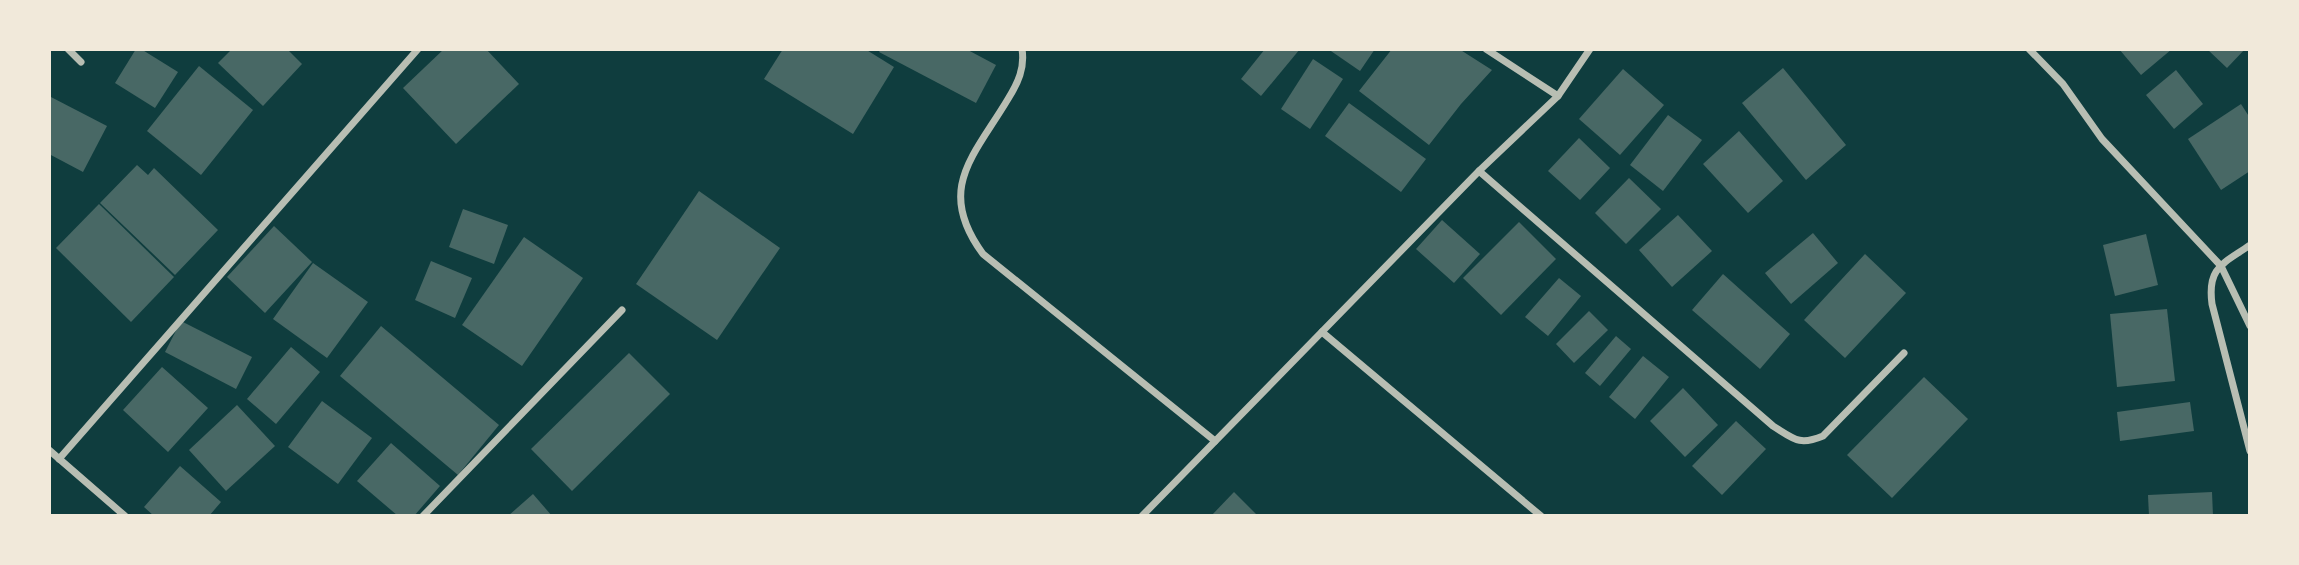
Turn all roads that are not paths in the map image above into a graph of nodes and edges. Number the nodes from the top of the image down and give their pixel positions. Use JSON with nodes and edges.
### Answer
{"nodes":[{"id":1,"x":68,"y":49,"type":"edge"},
{"id":2,"x":418,"y":49,"type":"edge"},
{"id":3,"x":1022,"y":49,"type":"edge"},
{"id":4,"x":1486,"y":49,"type":"edge"},
{"id":5,"x":1590,"y":49,"type":"edge"},
{"id":6,"x":2029,"y":49,"type":"edge"},
{"id":7,"x":80,"y":62,"type":"dead end"},
{"id":8,"x":1558,"y":96,"type":"junction"},
{"id":9,"x":1479,"y":172,"type":"junction"},
{"id":10,"x":2250,"y":245,"type":"edge"},
{"id":11,"x":2221,"y":266,"type":"junction"},
{"id":12,"x":622,"y":310,"type":"dead end"},
{"id":13,"x":2250,"y":326,"type":"edge"},
{"id":14,"x":1322,"y":331,"type":"junction"},
{"id":15,"x":1904,"y":353,"type":"dead end"},
{"id":16,"x":1215,"y":441,"type":"junction"},
{"id":17,"x":49,"y":450,"type":"edge"},
{"id":18,"x":2250,"y":452,"type":"edge"},
{"id":19,"x":59,"y":459,"type":"junction"},
{"id":20,"x":125,"y":516,"type":"edge"},
{"id":21,"x":423,"y":516,"type":"edge"},
{"id":22,"x":1142,"y":516,"type":"edge"},
{"id":23,"x":1541,"y":516,"type":"edge"}],
"edges":[{"from":1,"to":7,"type":"street"},
{"from":2,"to":19,"type":"street"},
{"from":3,"to":16,"type":"street"},
{"from":4,"to":8,"type":"street"},
{"from":5,"to":8,"type":"street"},
{"from":6,"to":11,"type":"street"},
{"from":8,"to":9,"type":"street"},
{"from":9,"to":14,"type":"street"},
{"from":9,"to":15,"type":"street"},
{"from":10,"to":11,"type":"street"},
{"from":11,"to":13,"type":"street"},
{"from":11,"to":18,"type":"street"},
{"from":12,"to":21,"type":"street"},
{"from":14,"to":16,"type":"street"},
{"from":14,"to":23,"type":"street"},
{"from":16,"to":22,"type":"street"},
{"from":17,"to":19,"type":"street"},
{"from":19,"to":20,"type":"street"}]}
